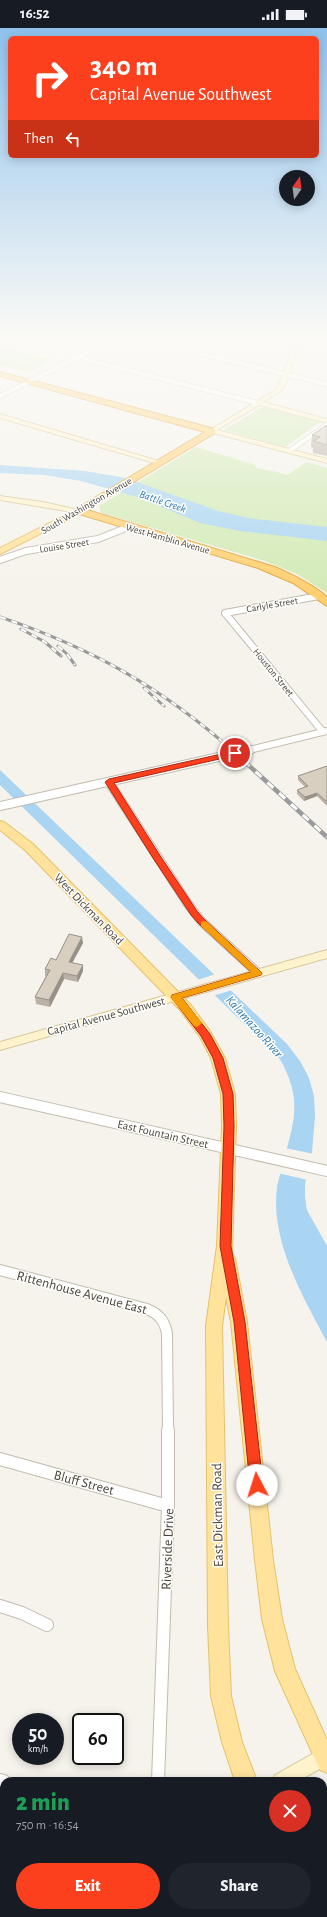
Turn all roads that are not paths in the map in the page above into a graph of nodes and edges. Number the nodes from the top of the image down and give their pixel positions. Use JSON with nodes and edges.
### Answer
{"nodes":[{"id":1,"x":21,"y":422,"type":"edge"},
{"id":2,"x":179,"y":422,"type":"edge"},
{"id":3,"x":227,"y":422,"type":"edge"},
{"id":4,"x":327,"y":425,"type":"edge"},
{"id":5,"x":212,"y":431,"type":"junction"},
{"id":6,"x":289,"y":451,"type":"junction"},
{"id":7,"x":327,"y":462,"type":"edge"},
{"id":8,"x":160,"y":463,"type":"junction"},
{"id":9,"x":0,"y":498,"type":"edge"},
{"id":10,"x":79,"y":511,"type":"junction"},
{"id":11,"x":128,"y":527,"type":"junction"},
{"id":12,"x":0,"y":551,"type":"edge"},
{"id":13,"x":0,"y":560,"type":"edge"},
{"id":14,"x":323,"y":599,"type":"edge"},
{"id":15,"x":227,"y":615,"type":"joint"},
{"id":16,"x":325,"y":732,"type":"edge"},
{"id":17,"x":109,"y":782,"type":"junction"},
{"id":18,"x":3,"y":805,"type":"edge"},
{"id":19,"x":0,"y":824,"type":"edge"},
{"id":20,"x":327,"y":954,"type":"edge"},
{"id":21,"x":258,"y":973,"type":"junction"},
{"id":22,"x":176,"y":997,"type":"junction"},
{"id":23,"x":0,"y":1046,"type":"edge"},
{"id":24,"x":0,"y":1097,"type":"edge"},
{"id":25,"x":228,"y":1148,"type":"junction"},
{"id":26,"x":327,"y":1170,"type":"edge"},
{"id":27,"x":225,"y":1246,"type":"junction"},
{"id":28,"x":0,"y":1270,"type":"edge"},
{"id":29,"x":162,"y":1318,"type":"joint"},
{"id":30,"x":0,"y":1459,"type":"edge"},
{"id":31,"x":168,"y":1506,"type":"junction"},
{"id":32,"x":0,"y":1606,"type":"edge"},
{"id":33,"x":47,"y":1625,"type":"dead end"},
{"id":34,"x":325,"y":1760,"type":"edge"},
{"id":35,"x":158,"y":1777,"type":"edge"},
{"id":36,"x":245,"y":1777,"type":"edge"},
{"id":37,"x":289,"y":1777,"type":"edge"}],
"edges":[{"from":1,"to":8,"type":"street"},
{"from":2,"to":5,"type":"highway"},
{"from":3,"to":5,"type":"street"},
{"from":4,"to":6,"type":"street"},
{"from":5,"to":6,"type":"street"},
{"from":5,"to":8,"type":"highway","name":"South Washington Avenue"},
{"from":6,"to":7,"type":"street"},
{"from":8,"to":10,"type":"highway","name":"South Washington Avenue"},
{"from":9,"to":10,"type":"street","name":"West Hamblin Avenue"},
{"from":10,"to":11,"type":"highway","name":"West Hamblin Avenue"},
{"from":10,"to":12,"type":"main road","name":"South Washington Avenue"},
{"from":11,"to":13,"type":"street","name":"Louise Street"},
{"from":11,"to":14,"type":"highway","name":"West Hamblin Avenue"},
{"from":14,"to":15,"type":"street","name":"Carlyle Street"},
{"from":15,"to":16,"type":"street","name":"Houston Street"},
{"from":16,"to":17,"type":"street"},
{"from":17,"to":18,"type":"street"},
{"from":17,"to":21,"type":"street"},
{"from":19,"to":22,"type":"main road","name":"West Dickman Road"},
{"from":20,"to":21,"type":"street","name":"Capital Avenue Southwest"},
{"from":21,"to":22,"type":"street","name":"Capital Avenue Southwest"},
{"from":22,"to":23,"type":"street","name":"Capital Avenue Southwest"},
{"from":22,"to":25,"type":"main road","name":"East Dickman Road"},
{"from":24,"to":25,"type":"street","name":"East Fountain Street"},
{"from":25,"to":26,"type":"street","name":"East Fountain Street"},
{"from":25,"to":27,"type":"main road","name":"East Dickman Road"},
{"from":27,"to":34,"type":"main road","name":"East Dickman Road"},
{"from":27,"to":36,"type":"main road","name":"East Dickman Road"},
{"from":28,"to":29,"type":"street","name":"Rittenhouse Avenue East"},
{"from":29,"to":31,"type":"street","name":"Riverside Drive"},
{"from":30,"to":31,"type":"street","name":"Bluff Street"},
{"from":31,"to":35,"type":"street","name":"Riverside Drive"},
{"from":32,"to":33,"type":"street"},
{"from":34,"to":37,"type":"street"}]}
